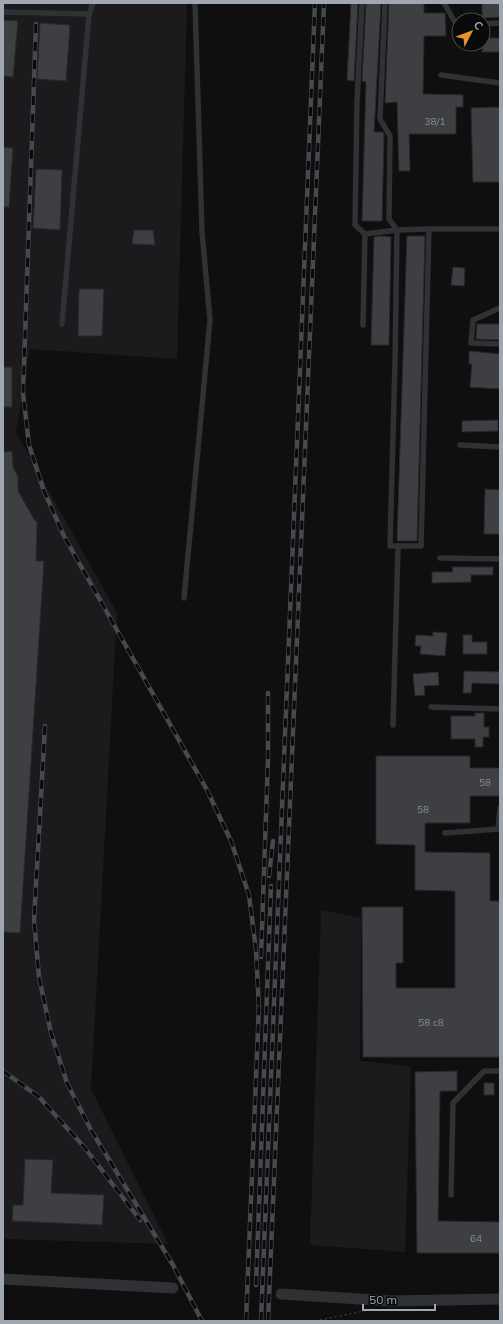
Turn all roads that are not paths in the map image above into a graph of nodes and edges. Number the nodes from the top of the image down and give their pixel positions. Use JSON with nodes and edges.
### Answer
{"nodes":[{"id":1,"x":93,"y":3,"type":"edge"},
{"id":2,"x":195,"y":3,"type":"edge"},
{"id":3,"x":362,"y":3,"type":"edge"},
{"id":4,"x":385,"y":3,"type":"edge"},
{"id":5,"x":444,"y":3,"type":"edge"},
{"id":6,"x":3,"y":12,"type":"edge"},
{"id":7,"x":89,"y":14,"type":"junction"},
{"id":8,"x":451,"y":15,"type":"edge"},
{"id":9,"x":441,"y":75,"type":"dead end"},
{"id":10,"x":500,"y":83,"type":"edge"},
{"id":11,"x":429,"y":229,"type":"junction"},
{"id":12,"x":500,"y":229,"type":"edge"},
{"id":13,"x":397,"y":230,"type":"junction"},
{"id":14,"x":366,"y":234,"type":"junction"},
{"id":15,"x":500,"y":308,"type":"edge"},
{"id":16,"x":62,"y":324,"type":"dead end"},
{"id":17,"x":363,"y":325,"type":"dead end"},
{"id":18,"x":500,"y":344,"type":"edge"},
{"id":19,"x":460,"y":445,"type":"dead end"},
{"id":20,"x":500,"y":447,"type":"edge"},
{"id":21,"x":398,"y":546,"type":"junction"},
{"id":22,"x":440,"y":558,"type":"dead end"},
{"id":23,"x":500,"y":559,"type":"edge"},
{"id":24,"x":184,"y":598,"type":"dead end"},
{"id":25,"x":431,"y":707,"type":"dead end"},
{"id":26,"x":500,"y":709,"type":"edge"},
{"id":27,"x":393,"y":725,"type":"dead end"},
{"id":28,"x":500,"y":808,"type":"edge"},
{"id":29,"x":445,"y":833,"type":"dead end"},
{"id":30,"x":500,"y":1071,"type":"edge"},
{"id":31,"x":451,"y":1195,"type":"dead end"},
{"id":32,"x":3,"y":1279,"type":"edge"},
{"id":33,"x":173,"y":1288,"type":"dead end"},
{"id":34,"x":281,"y":1294,"type":"dead end"},
{"id":35,"x":500,"y":1299,"type":"edge"}],
"edges":[{"from":1,"to":7,"type":"lane"},
{"from":2,"to":24,"type":"lane"},
{"from":3,"to":14,"type":"lane"},
{"from":4,"to":13,"type":"lane"},
{"from":5,"to":8,"type":"lane"},
{"from":6,"to":7,"type":"lane"},
{"from":7,"to":16,"type":"lane"},
{"from":9,"to":10,"type":"lane"},
{"from":11,"to":12,"type":"lane"},
{"from":11,"to":13,"type":"lane"},
{"from":11,"to":21,"type":"lane"},
{"from":13,"to":14,"type":"lane"},
{"from":13,"to":21,"type":"lane"},
{"from":14,"to":17,"type":"lane"},
{"from":15,"to":18,"type":"lane"},
{"from":19,"to":20,"type":"lane"},
{"from":21,"to":27,"type":"lane"},
{"from":22,"to":23,"type":"lane"},
{"from":25,"to":26,"type":"lane"},
{"from":28,"to":29,"type":"lane"},
{"from":30,"to":31,"type":"lane"},
{"from":32,"to":33,"type":"street"},
{"from":34,"to":35,"type":"street"}]}
